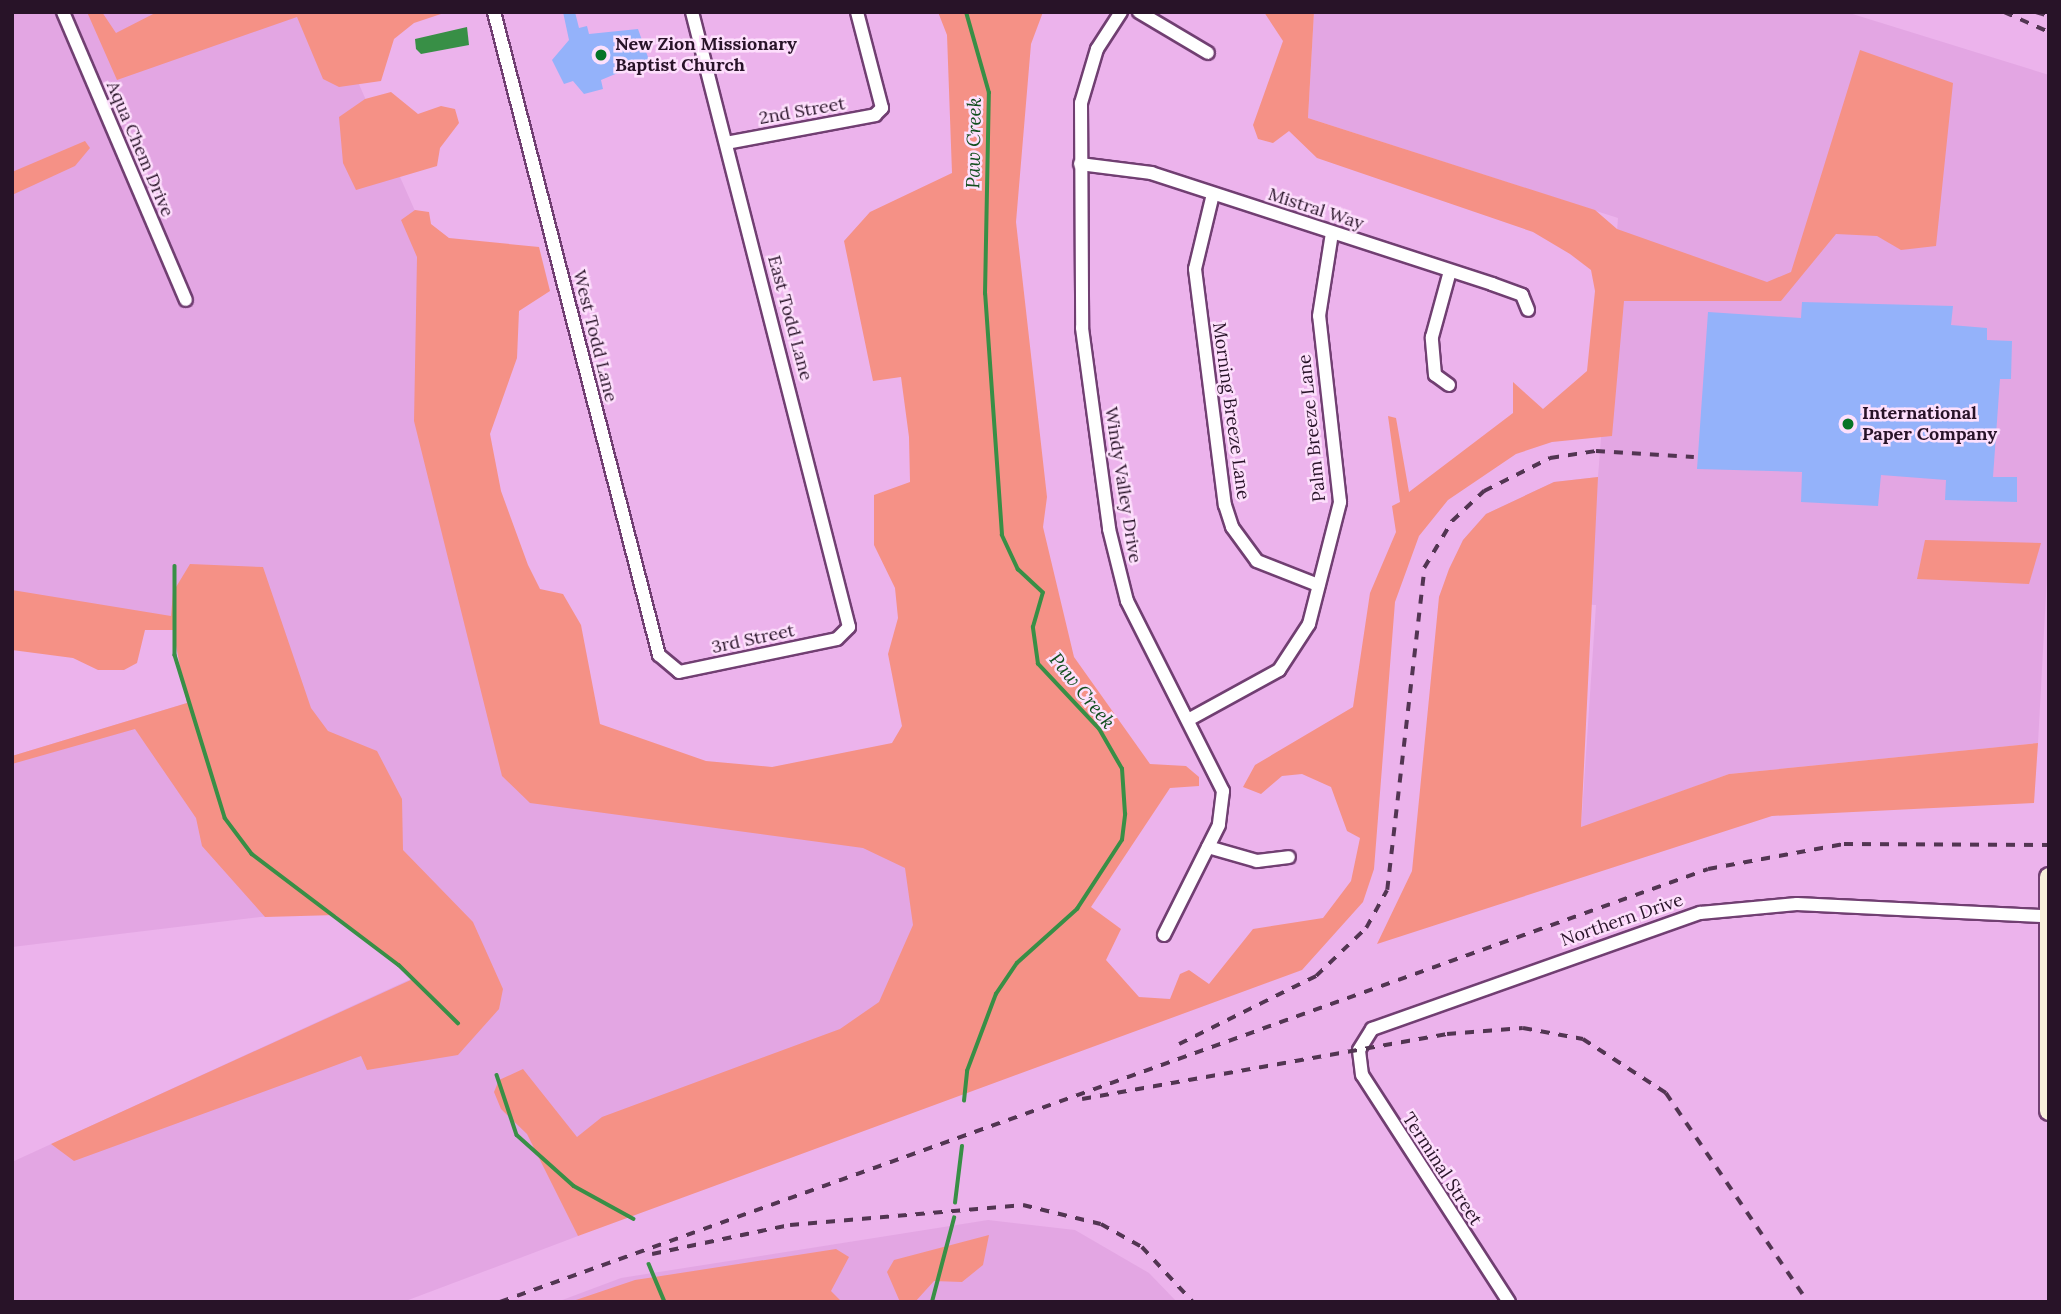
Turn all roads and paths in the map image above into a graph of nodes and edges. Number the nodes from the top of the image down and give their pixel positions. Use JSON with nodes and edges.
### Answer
{"nodes":[{"id":1,"x":63,"y":12,"type":"edge"},
{"id":2,"x":494,"y":12,"type":"edge"},
{"id":3,"x":692,"y":12,"type":"edge"},
{"id":4,"x":857,"y":12,"type":"edge"},
{"id":5,"x":1121,"y":12,"type":"edge"},
{"id":6,"x":1139,"y":12,"type":"edge"},
{"id":7,"x":1208,"y":53,"type":"dead end"},
{"id":8,"x":726,"y":143,"type":"junction"},
{"id":9,"x":1080,"y":164,"type":"junction"},
{"id":10,"x":1213,"y":194,"type":"junction"},
{"id":11,"x":1332,"y":233,"type":"junction"},
{"id":12,"x":1450,"y":271,"type":"junction"},
{"id":13,"x":186,"y":300,"type":"dead end"},
{"id":14,"x":1528,"y":310,"type":"dead end"},
{"id":15,"x":1449,"y":384,"type":"dead end"},
{"id":16,"x":1318,"y":585,"type":"junction"},
{"id":17,"x":847,"y":633,"type":"joint"},
{"id":18,"x":666,"y":666,"type":"joint"},
{"id":19,"x":1188,"y":720,"type":"junction"},
{"id":20,"x":1208,"y":847,"type":"junction"},
{"id":21,"x":1289,"y":857,"type":"dead end"},
{"id":22,"x":2049,"y":879,"type":"edge"},
{"id":23,"x":2046,"y":916,"type":"junction"},
{"id":24,"x":1164,"y":935,"type":"dead end"},
{"id":25,"x":1359,"y":1050,"type":"joint"},
{"id":26,"x":2049,"y":1111,"type":"edge"},
{"id":27,"x":1509,"y":1302,"type":"edge"}],
"edges":[{"from":1,"to":13,"type":"street","name":"Aqua Chem Drive"},
{"from":2,"to":18,"type":"street","name":"West Todd Lane"},
{"from":3,"to":8,"type":"street","name":"East Todd Lane"},
{"from":4,"to":8,"type":"street","name":"2nd Street"},
{"from":5,"to":9,"type":"street","name":"Windy Valley Drive"},
{"from":6,"to":7,"type":"street"},
{"from":8,"to":17,"type":"street","name":"East Todd Lane"},
{"from":9,"to":10,"type":"street","name":"Mistral Way"},
{"from":9,"to":19,"type":"street","name":"Windy Valley Drive"},
{"from":10,"to":11,"type":"street","name":"Mistral Way"},
{"from":10,"to":16,"type":"street","name":"Morning Breeze Lane"},
{"from":11,"to":12,"type":"street","name":"Mistral Way"},
{"from":11,"to":16,"type":"street","name":"Palm Breeze Lane"},
{"from":12,"to":14,"type":"street","name":"Mistral Way"},
{"from":12,"to":15,"type":"street"},
{"from":16,"to":19,"type":"street","name":"Palm Breeze Lane"},
{"from":17,"to":18,"type":"street","name":"3rd Street"},
{"from":19,"to":20,"type":"street","name":"Windy Valley Drive"},
{"from":20,"to":21,"type":"street"},
{"from":20,"to":24,"type":"street","name":"Windy Valley Drive"},
{"from":22,"to":23,"type":"street"},
{"from":23,"to":25,"type":"street","name":"Northern Drive"},
{"from":23,"to":26,"type":"street"},
{"from":25,"to":27,"type":"street","name":"Terminal Street"}]}
